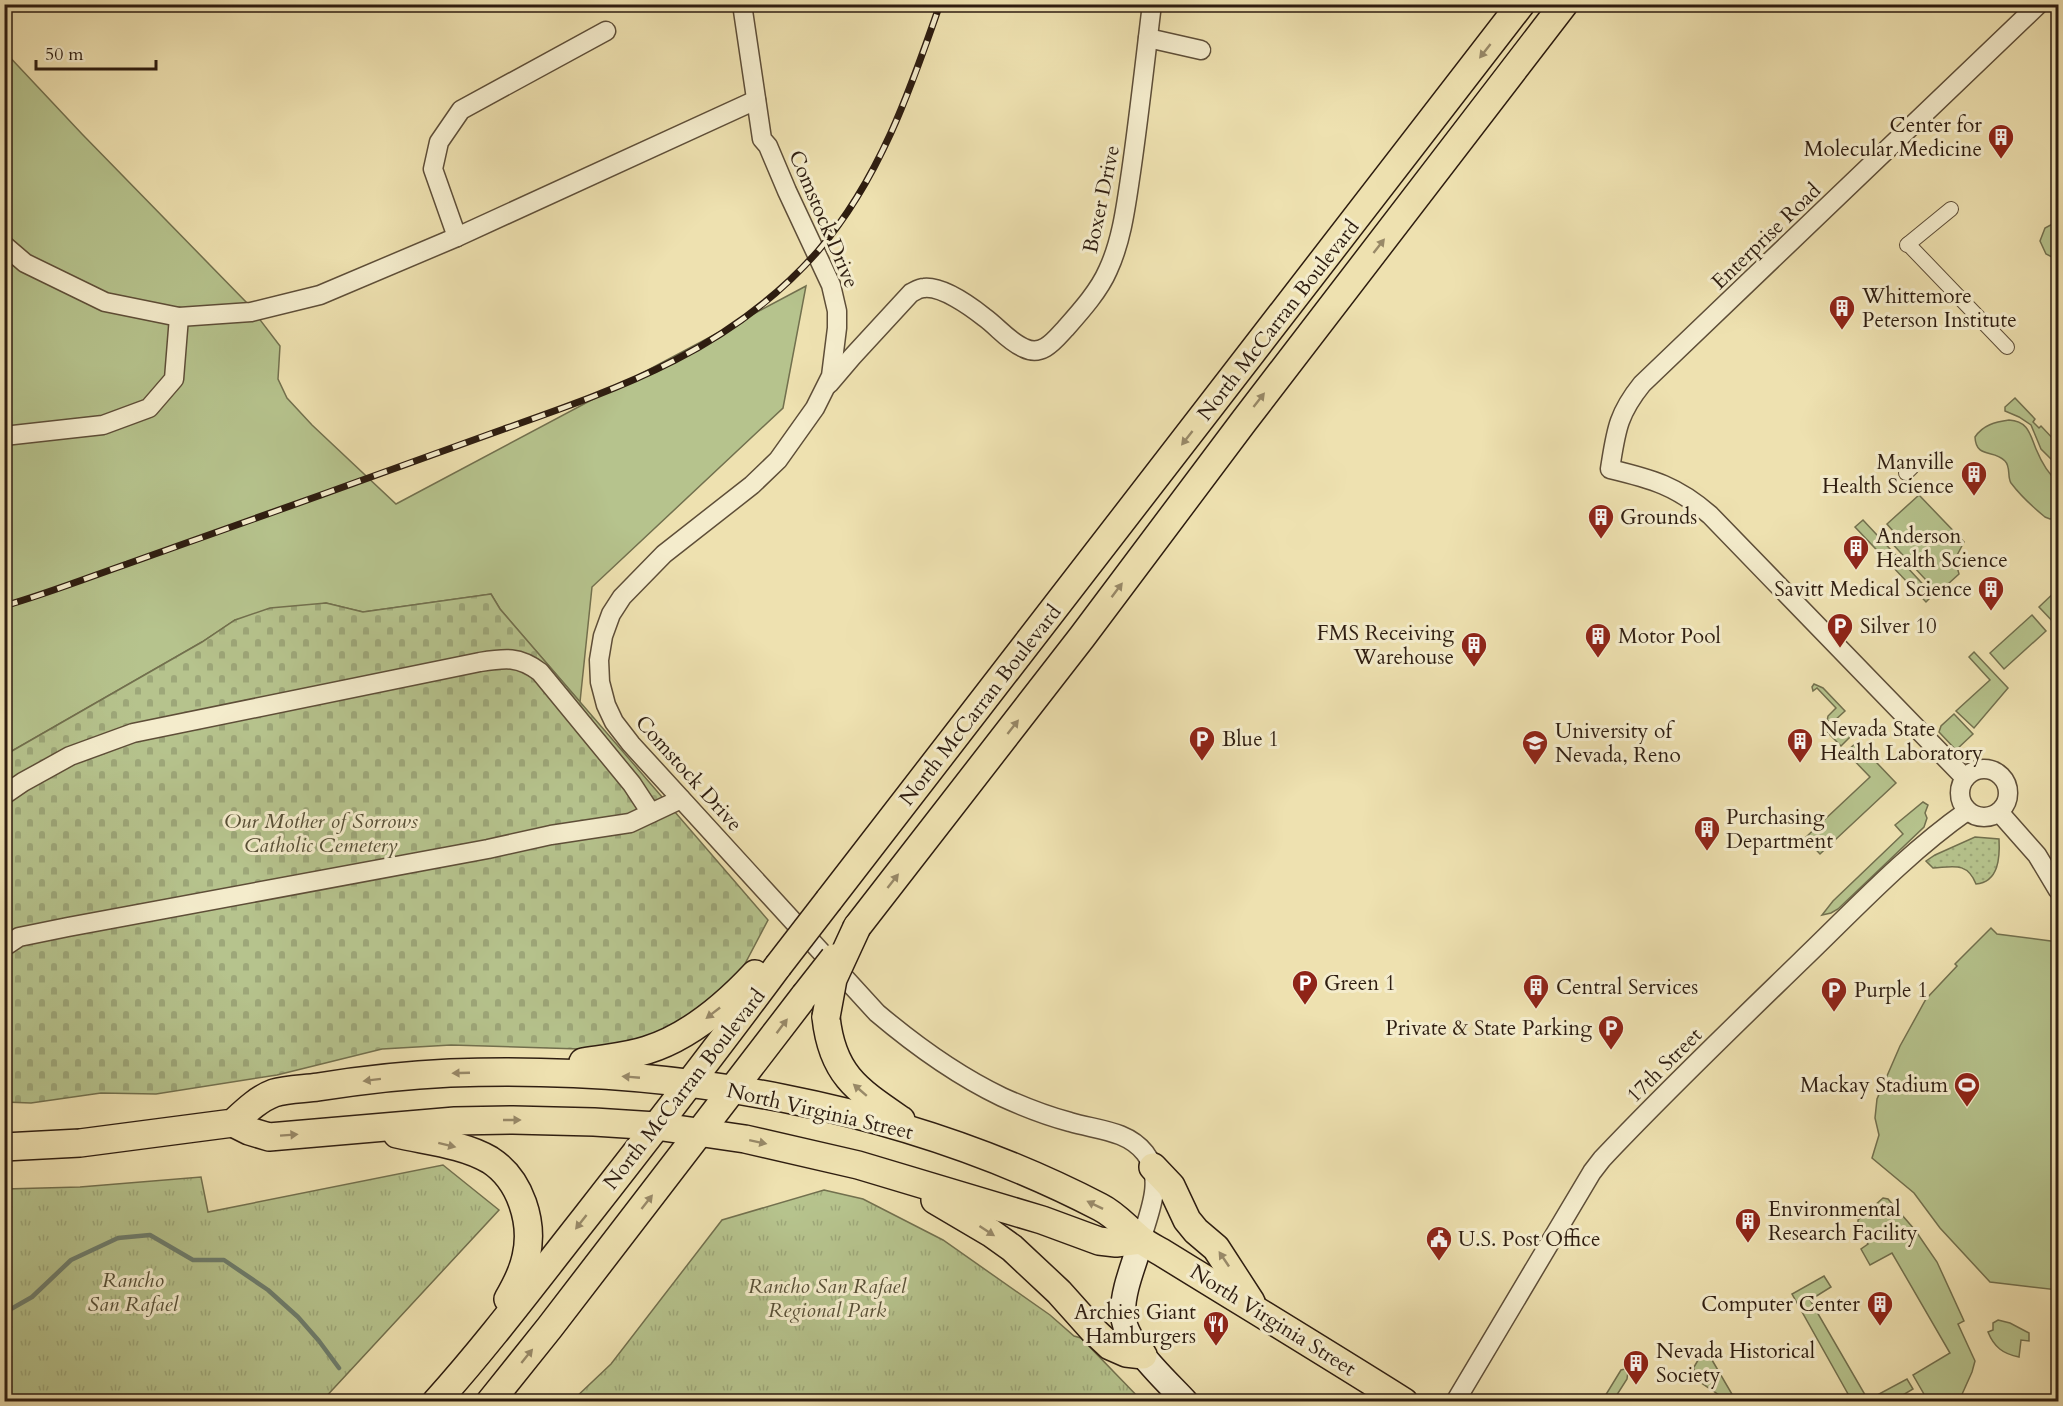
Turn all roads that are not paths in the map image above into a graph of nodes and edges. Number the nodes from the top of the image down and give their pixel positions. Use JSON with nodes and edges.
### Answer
{"nodes":[{"id":1,"x":742,"y":4,"type":"edge"},
{"id":2,"x":1152,"y":4,"type":"edge"},
{"id":3,"x":1521,"y":4,"type":"edge"},
{"id":4,"x":1564,"y":4,"type":"edge"},
{"id":5,"x":2039,"y":4,"type":"edge"},
{"id":6,"x":606,"y":31,"type":"dead end"},
{"id":7,"x":1148,"y":38,"type":"junction"},
{"id":8,"x":1201,"y":50,"type":"dead end"},
{"id":9,"x":756,"y":99,"type":"junction"},
{"id":10,"x":1951,"y":209,"type":"dead end"},
{"id":11,"x":457,"y":237,"type":"junction"},
{"id":12,"x":4,"y":245,"type":"edge"},
{"id":13,"x":179,"y":317,"type":"junction"},
{"id":14,"x":2007,"y":347,"type":"dead end"},
{"id":15,"x":825,"y":390,"type":"junction"},
{"id":16,"x":4,"y":436,"type":"edge"},
{"id":17,"x":1965,"y":778,"type":"junction"},
{"id":18,"x":4,"y":795,"type":"edge"},
{"id":19,"x":681,"y":799,"type":"junction"},
{"id":20,"x":1967,"y":811,"type":"junction"},
{"id":21,"x":1999,"y":812,"type":"junction"},
{"id":22,"x":651,"y":813,"type":"junction"},
{"id":23,"x":2058,"y":890,"type":"edge"},
{"id":24,"x":858,"y":927,"type":"junction"},
{"id":25,"x":4,"y":947,"type":"edge"},
{"id":26,"x":774,"y":962,"type":"junction"},
{"id":27,"x":534,"y":1071,"type":"junction"},
{"id":28,"x":689,"y":1084,"type":"junction"},
{"id":29,"x":734,"y":1089,"type":"junction"},
{"id":30,"x":233,"y":1123,"type":"junction"},
{"id":31,"x":656,"y":1126,"type":"junction"},
{"id":32,"x":370,"y":1128,"type":"junction"},
{"id":33,"x":700,"y":1132,"type":"junction"},
{"id":34,"x":925,"y":1136,"type":"junction"},
{"id":35,"x":4,"y":1147,"type":"edge"},
{"id":36,"x":1153,"y":1167,"type":"junction"},
{"id":37,"x":901,"y":1179,"type":"junction"},
{"id":38,"x":1141,"y":1240,"type":"junction"},
{"id":39,"x":1255,"y":1308,"type":"junction"},
{"id":40,"x":1143,"y":1355,"type":"junction"},
{"id":41,"x":467,"y":1366,"type":"junction"},
{"id":42,"x":436,"y":1401,"type":"edge"},
{"id":43,"x":490,"y":1401,"type":"edge"},
{"id":44,"x":1186,"y":1401,"type":"edge"},
{"id":45,"x":1404,"y":1401,"type":"edge"},
{"id":46,"x":1455,"y":1401,"type":"edge"}],
"edges":[{"from":1,"to":9,"type":"street","name":"Comstock Drive"},
{"from":2,"to":7,"type":"street","name":"Boxer Drive"},
{"from":3,"to":26,"type":"main road","name":"North McCarran Boulevard","one_way":true,"bridge":true},
{"from":24,"to":4,"type":"main road","name":"North McCarran Boulevard","one_way":true},
{"from":5,"to":17,"type":"street","name":"Enterprise Road"},
{"from":6,"to":11,"type":"street"},
{"from":7,"to":8,"type":"street"},
{"from":7,"to":15,"type":"street","name":"Boxer Drive"},
{"from":9,"to":11,"type":"street"},
{"from":9,"to":15,"type":"street","name":"Comstock Drive"},
{"from":10,"to":14,"type":"street"},
{"from":11,"to":13,"type":"street"},
{"from":12,"to":13,"type":"street"},
{"from":13,"to":16,"type":"street"},
{"from":15,"to":19,"type":"street","name":"Comstock Drive"},
{"from":17,"to":20,"type":"street"},
{"from":17,"to":21,"type":"street"},
{"from":18,"to":22,"type":"street"},
{"from":19,"to":22,"type":"street"},
{"from":19,"to":36,"type":"street","name":"Comstock Drive"},
{"from":20,"to":21,"type":"street"},
{"from":20,"to":46,"type":"street","name":"17th Street"},
{"from":21,"to":23,"type":"street"},
{"from":22,"to":25,"type":"street"},
{"from":29,"to":24,"type":"main road","name":"North McCarran Boulevard","one_way":true,"bridge":true},
{"from":34,"to":24,"type":"main road","one_way":true,"bridge":true},
{"from":26,"to":27,"type":"main road","one_way":true},
{"from":26,"to":28,"type":"main road","name":"North McCarran Boulevard"},
{"from":28,"to":27,"type":"main road","name":"North Virginia Street","one_way":true},
{"from":27,"to":30,"type":"main road","name":"North Virginia Street","one_way":true},
{"from":28,"to":29,"type":"main road","name":"North Virginia Street"},
{"from":28,"to":31,"type":"main road","name":"North McCarran Boulevard"},
{"from":29,"to":33,"type":"main road","name":"North McCarran Boulevard"},
{"from":29,"to":34,"type":"main road","name":"North Virginia Street"},
{"from":30,"to":32,"type":"main road","name":"North Virginia Street","one_way":true},
{"from":30,"to":35,"type":"main road"},
{"from":32,"to":31,"type":"main road","name":"North Virginia Street","one_way":true},
{"from":31,"to":33,"type":"main road","name":"North Virginia Street"},
{"from":31,"to":41,"type":"main road","name":"North McCarran Boulevard","one_way":true},
{"from":32,"to":41,"type":"main road","one_way":true},
{"from":33,"to":37,"type":"main road","name":"North Virginia Street","one_way":true},
{"from":43,"to":33,"type":"main road","name":"North McCarran Boulevard","one_way":true},
{"from":38,"to":34,"type":"main road","name":"North Virginia Street","one_way":true},
{"from":36,"to":38,"type":"street"},
{"from":39,"to":36,"type":"main road","one_way":true},
{"from":37,"to":38,"type":"main road","name":"North Virginia Street"},
{"from":37,"to":40,"type":"main road","one_way":true},
{"from":38,"to":39,"type":"main road","name":"North Virginia Street"},
{"from":38,"to":40,"type":"main road"},
{"from":39,"to":45,"type":"main road","name":"North Virginia Street"},
{"from":40,"to":44,"type":"main road"},
{"from":41,"to":42,"type":"main road","name":"North McCarran Boulevard"}]}
